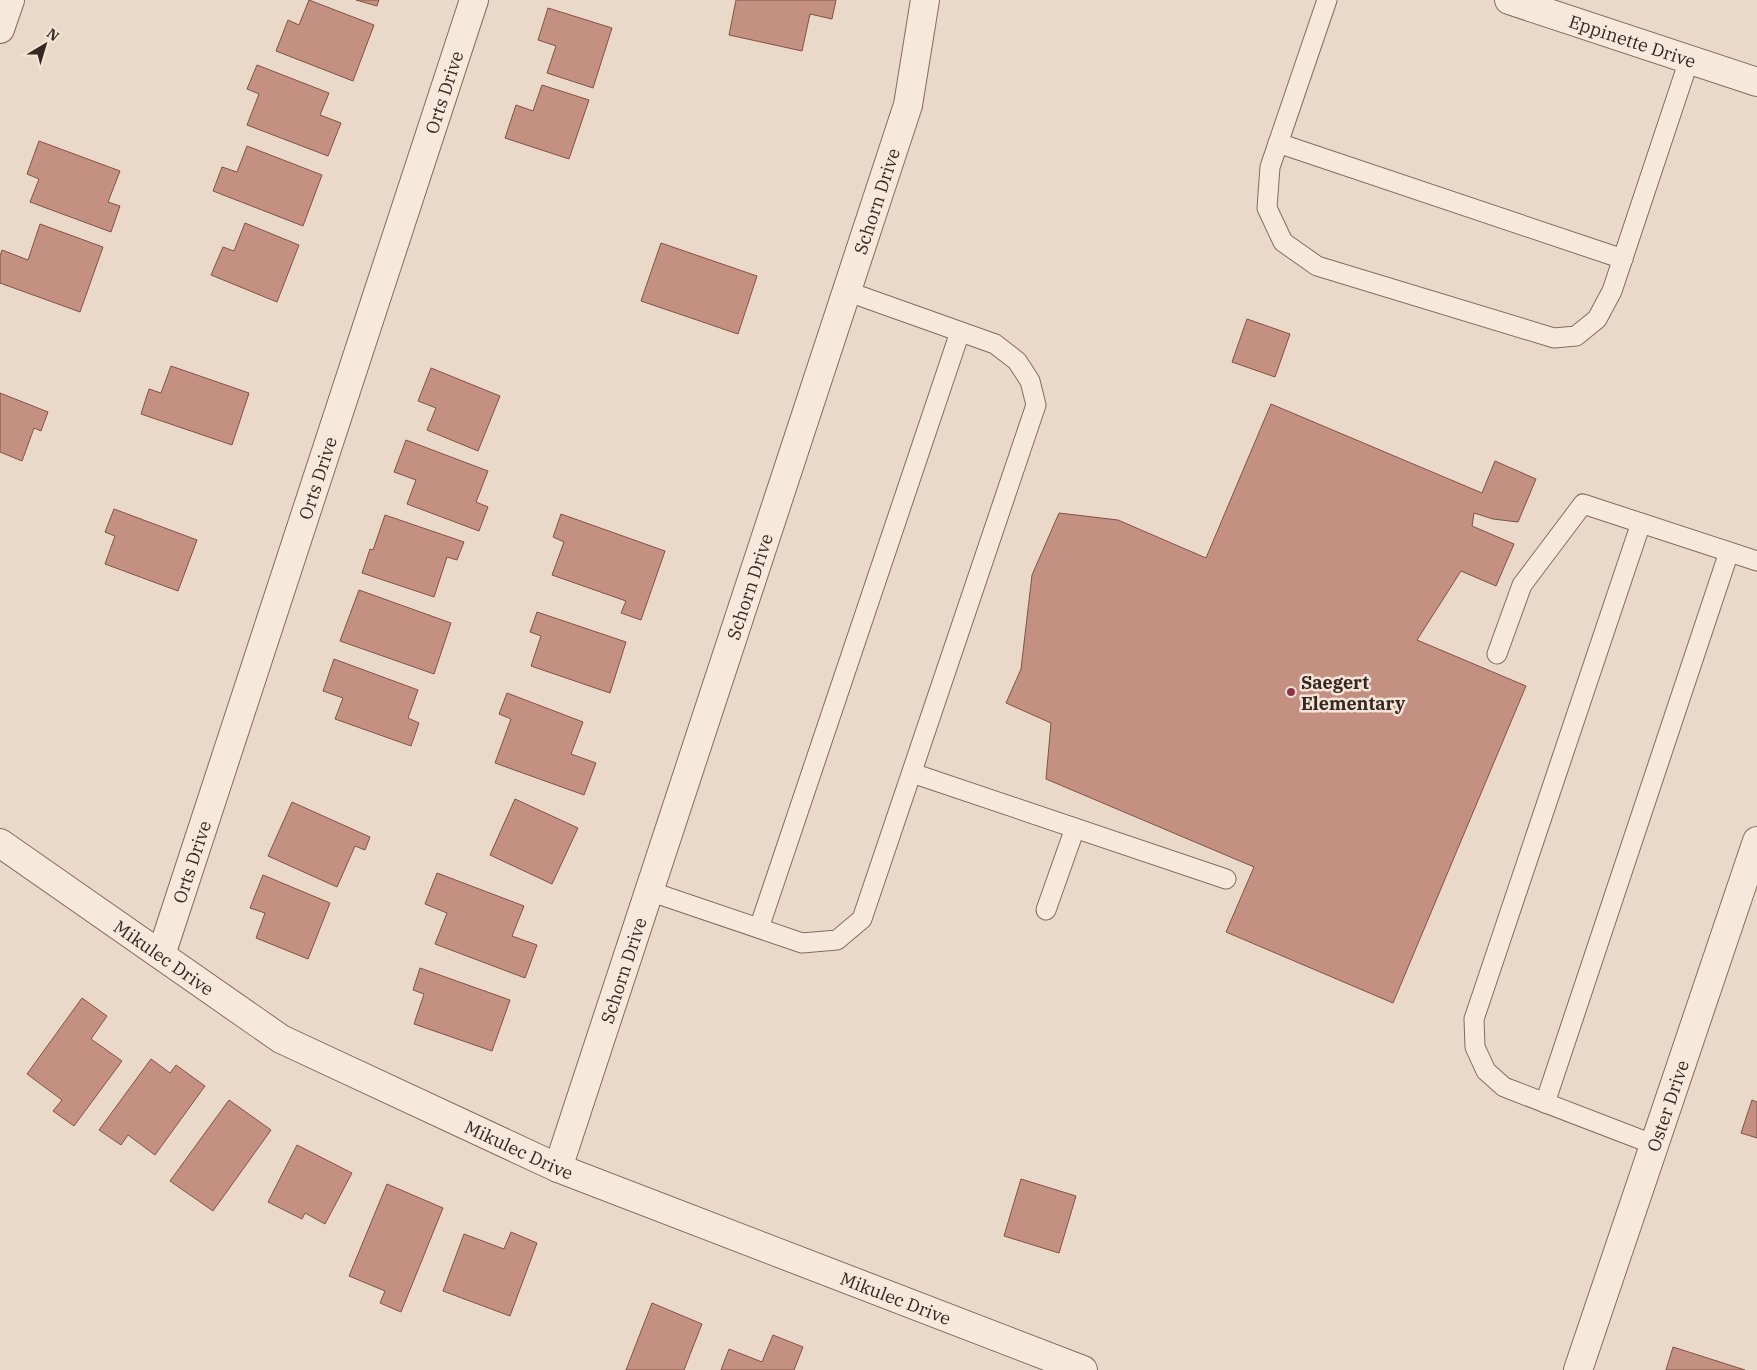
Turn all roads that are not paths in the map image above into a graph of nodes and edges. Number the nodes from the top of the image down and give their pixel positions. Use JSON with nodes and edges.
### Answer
{"nodes":[{"id":1,"x":10,"y":0,"type":"edge"},
{"id":2,"x":474,"y":0,"type":"edge"},
{"id":3,"x":926,"y":0,"type":"edge"},
{"id":4,"x":1327,"y":0,"type":"edge"},
{"id":5,"x":1508,"y":0,"type":"edge"},
{"id":6,"x":0,"y":29,"type":"edge"},
{"id":7,"x":1689,"y":60,"type":"junction"},
{"id":8,"x":1757,"y":82,"type":"edge"},
{"id":9,"x":1278,"y":143,"type":"junction"},
{"id":10,"x":1623,"y":259,"type":"junction"},
{"id":11,"x":846,"y":291,"type":"junction"},
{"id":12,"x":960,"y":332,"type":"junction"},
{"id":13,"x":1641,"y":523,"type":"junction"},
{"id":14,"x":1729,"y":552,"type":"junction"},
{"id":15,"x":1757,"y":561,"type":"edge"},
{"id":16,"x":1497,"y":654,"type":"dead end"},
{"id":17,"x":912,"y":773,"type":"junction"},
{"id":18,"x":1075,"y":828,"type":"junction"},
{"id":19,"x":1757,"y":841,"type":"edge"},
{"id":20,"x":1,"y":845,"type":"edge"},
{"id":21,"x":1226,"y":879,"type":"dead end"},
{"id":22,"x":649,"y":891,"type":"junction"},
{"id":23,"x":1046,"y":910,"type":"dead end"},
{"id":24,"x":759,"y":928,"type":"junction"},
{"id":25,"x":161,"y":955,"type":"junction"},
{"id":26,"x":1546,"y":1103,"type":"junction"},
{"id":27,"x":1654,"y":1145,"type":"junction"},
{"id":28,"x":558,"y":1168,"type":"junction"},
{"id":29,"x":1083,"y":1370,"type":"edge"},
{"id":30,"x":1578,"y":1370,"type":"edge"}],
"edges":[{"from":1,"to":6,"type":"street"},
{"from":2,"to":25,"type":"street","name":"Orts Drive"},
{"from":3,"to":11,"type":"street","name":"Schorn Drive"},
{"from":4,"to":9,"type":"lane"},
{"from":5,"to":7,"type":"street","name":"Eppinette Drive"},
{"from":7,"to":8,"type":"street","name":"Eppinette Drive"},
{"from":7,"to":10,"type":"lane"},
{"from":9,"to":10,"type":"lane"},
{"from":9,"to":10,"type":"lane"},
{"from":11,"to":12,"type":"lane"},
{"from":11,"to":22,"type":"street","name":"Schorn Drive"},
{"from":12,"to":17,"type":"lane"},
{"from":12,"to":24,"type":"lane"},
{"from":13,"to":14,"type":"lane"},
{"from":13,"to":16,"type":"lane"},
{"from":13,"to":26,"type":"lane"},
{"from":14,"to":15,"type":"lane"},
{"from":14,"to":26,"type":"lane"},
{"from":17,"to":18,"type":"lane"},
{"from":17,"to":24,"type":"lane"},
{"from":18,"to":21,"type":"lane"},
{"from":18,"to":23,"type":"lane"},
{"from":19,"to":27,"type":"street","name":"Oster Drive"},
{"from":20,"to":25,"type":"street","name":"Mikulec Drive"},
{"from":22,"to":24,"type":"lane"},
{"from":22,"to":28,"type":"street","name":"Schorn Drive"},
{"from":25,"to":28,"type":"street","name":"Mikulec Drive"},
{"from":26,"to":27,"type":"lane"},
{"from":27,"to":30,"type":"street","name":"Oster Drive"},
{"from":28,"to":29,"type":"street","name":"Mikulec Drive"}]}
